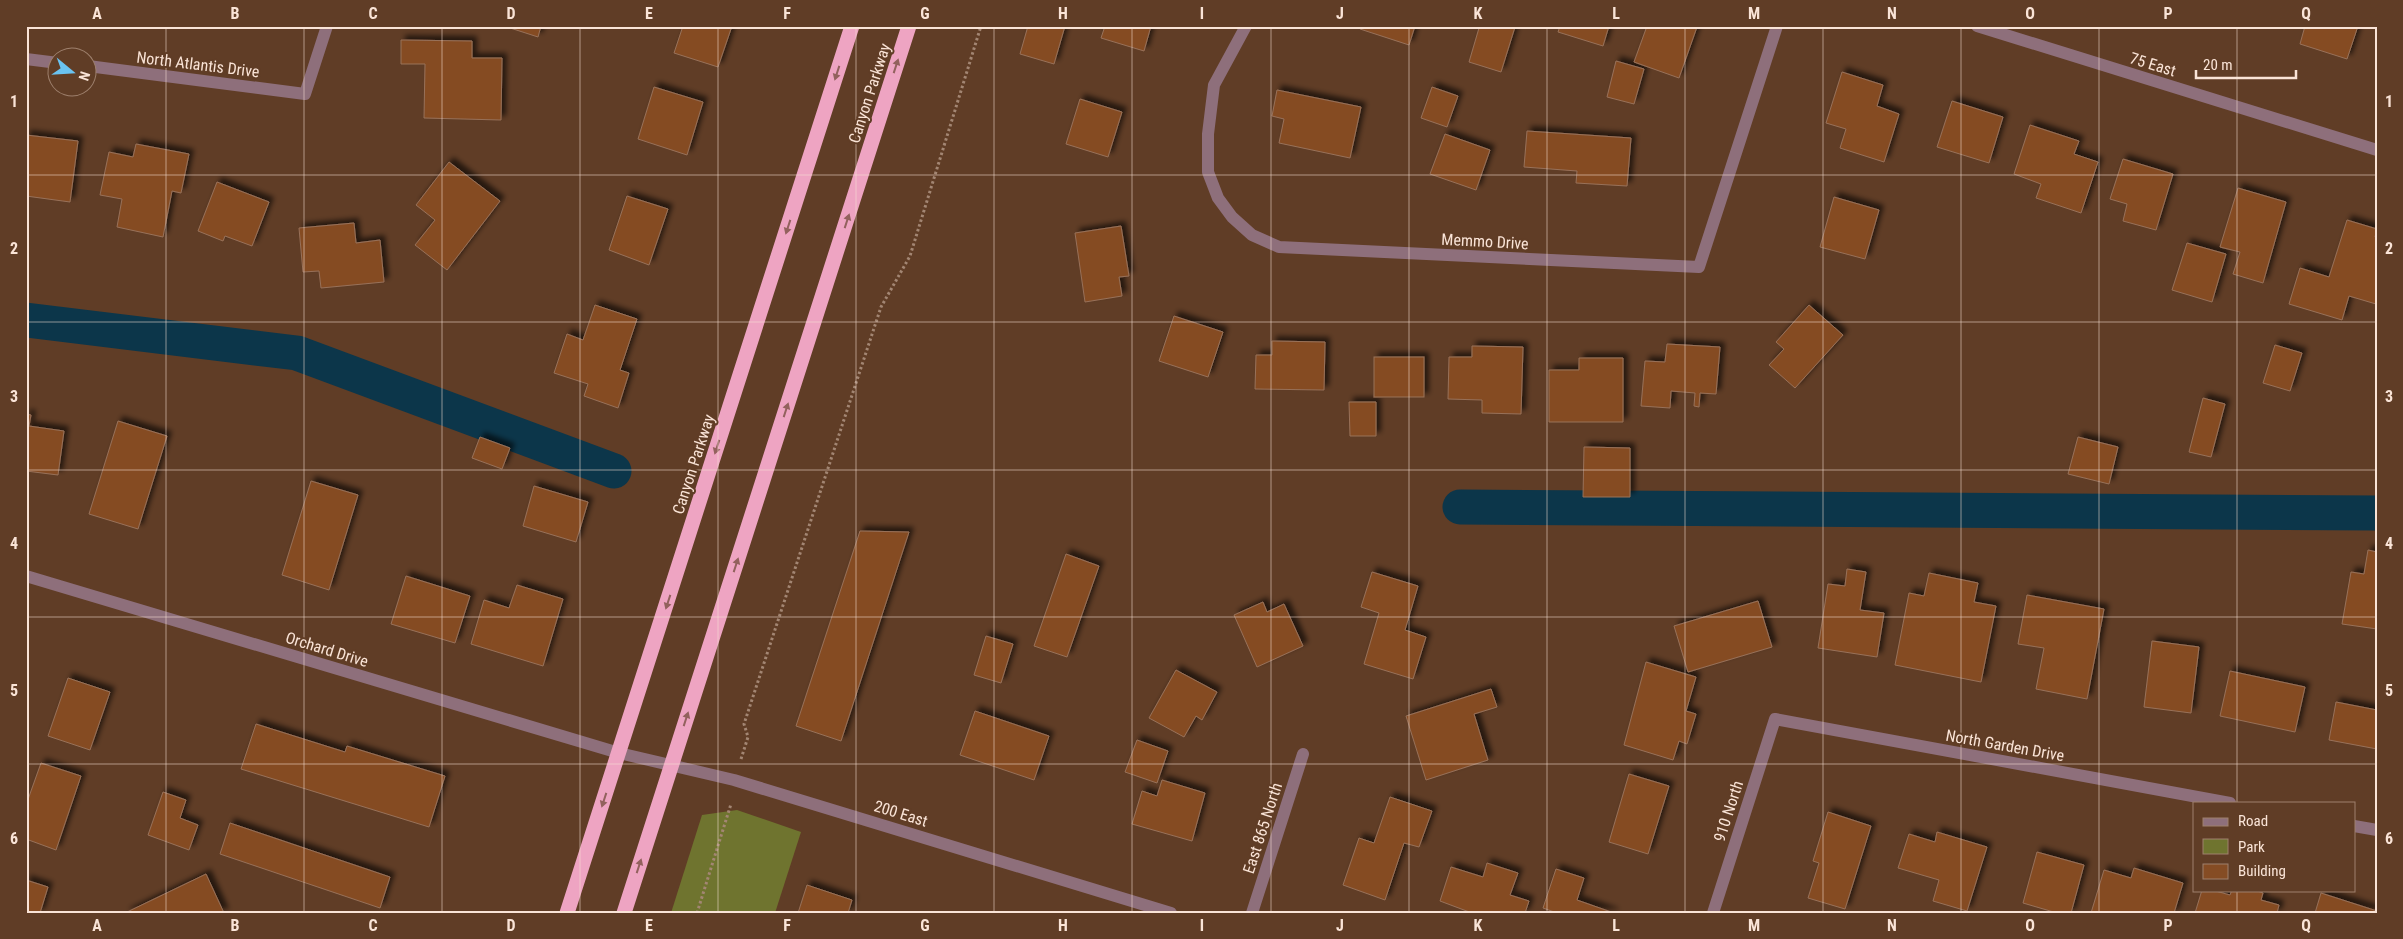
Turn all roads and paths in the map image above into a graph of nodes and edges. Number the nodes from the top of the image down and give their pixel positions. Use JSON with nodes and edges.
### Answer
{"nodes":[{"id":1,"x":327,"y":26,"type":"edge"},
{"id":2,"x":852,"y":26,"type":"edge"},
{"id":3,"x":909,"y":26,"type":"edge"},
{"id":4,"x":981,"y":26,"type":"edge"},
{"id":5,"x":1246,"y":26,"type":"edge"},
{"id":6,"x":1777,"y":26,"type":"edge"},
{"id":7,"x":1977,"y":26,"type":"edge"},
{"id":8,"x":26,"y":59,"type":"edge"},
{"id":9,"x":48,"y":62,"type":"edge"},
{"id":10,"x":98,"y":67,"type":"edge"},
{"id":11,"x":2377,"y":150,"type":"edge"},
{"id":12,"x":26,"y":576,"type":"edge"},
{"id":13,"x":1775,"y":719,"type":"joint"},
{"id":14,"x":748,"y":737,"type":"dead end"},
{"id":15,"x":619,"y":753,"type":"junction"},
{"id":16,"x":1303,"y":754,"type":"dead end"},
{"id":17,"x":671,"y":766,"type":"junction"},
{"id":18,"x":2225,"y":802,"type":"edge"},
{"id":19,"x":731,"y":806,"type":"dead end"},
{"id":20,"x":2356,"y":826,"type":"edge"},
{"id":21,"x":2377,"y":830,"type":"edge"},
{"id":22,"x":567,"y":913,"type":"edge"},
{"id":23,"x":624,"y":913,"type":"edge"},
{"id":24,"x":697,"y":913,"type":"edge"},
{"id":25,"x":1171,"y":913,"type":"edge"},
{"id":26,"x":1252,"y":913,"type":"edge"},
{"id":27,"x":1713,"y":913,"type":"edge"}],
"edges":[{"from":1,"to":10,"type":"street","name":"North Atlantis Drive"},
{"from":2,"to":15,"type":"highway","name":"Canyon Parkway","one_way":true},
{"from":17,"to":3,"type":"highway","name":"Canyon Parkway","one_way":true},
{"from":4,"to":14,"type":"path"},
{"from":5,"to":6,"type":"street","name":"Memmo Drive"},
{"from":7,"to":11,"type":"street","name":"75 East"},
{"from":8,"to":9,"type":"street"},
{"from":12,"to":15,"type":"street","name":"Orchard Drive"},
{"from":13,"to":18,"type":"street","name":"North Garden Drive"},
{"from":13,"to":27,"type":"street","name":"910 North"},
{"from":15,"to":17,"type":"street","name":"200 East"},
{"from":15,"to":22,"type":"highway","name":"Canyon Parkway","one_way":true},
{"from":16,"to":26,"type":"street","name":"East 865 North"},
{"from":23,"to":17,"type":"highway","name":"Canyon Parkway","one_way":true},
{"from":17,"to":25,"type":"street","name":"200 East"},
{"from":19,"to":24,"type":"path"},
{"from":20,"to":21,"type":"street"}]}
